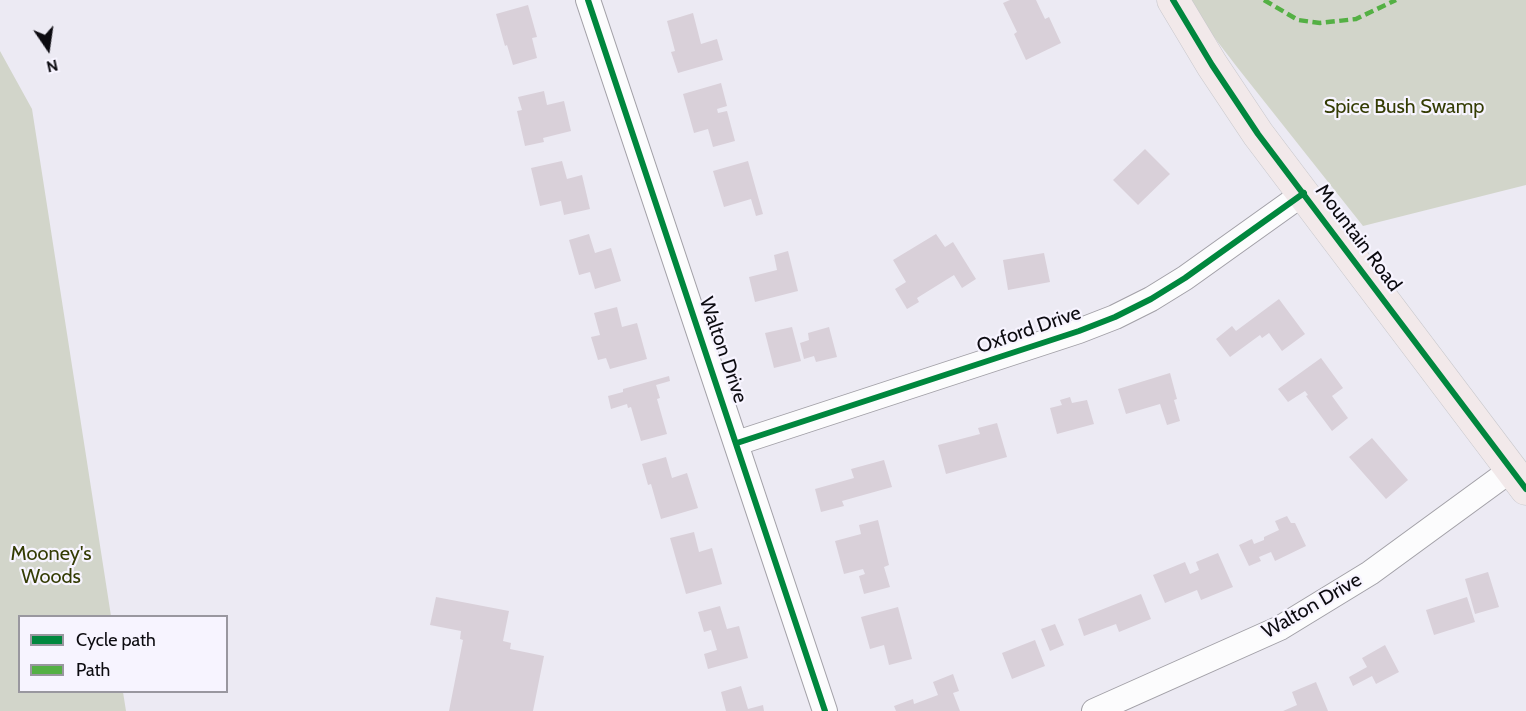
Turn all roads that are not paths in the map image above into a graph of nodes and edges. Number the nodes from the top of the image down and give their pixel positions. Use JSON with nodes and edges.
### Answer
{"nodes":[{"id":1,"x":588,"y":0,"type":"edge"},
{"id":2,"x":1173,"y":0,"type":"edge"},
{"id":3,"x":1304,"y":193,"type":"junction"},
{"id":4,"x":737,"y":442,"type":"junction"},
{"id":5,"x":1519,"y":480,"type":"edge"},
{"id":6,"x":825,"y":711,"type":"edge"},
{"id":7,"x":1094,"y":711,"type":"edge"}],
"edges":[{"from":1,"to":4,"type":"street","name":"Walton Drive"},
{"from":2,"to":3,"type":"main road","name":"Mountain Road"},
{"from":3,"to":4,"type":"street","name":"Oxford Drive"},
{"from":3,"to":5,"type":"main road","name":"Mountain Road"},
{"from":4,"to":6,"type":"street","name":"Walton Drive"},
{"from":5,"to":7,"type":"street","name":"Walton Drive"}]}
